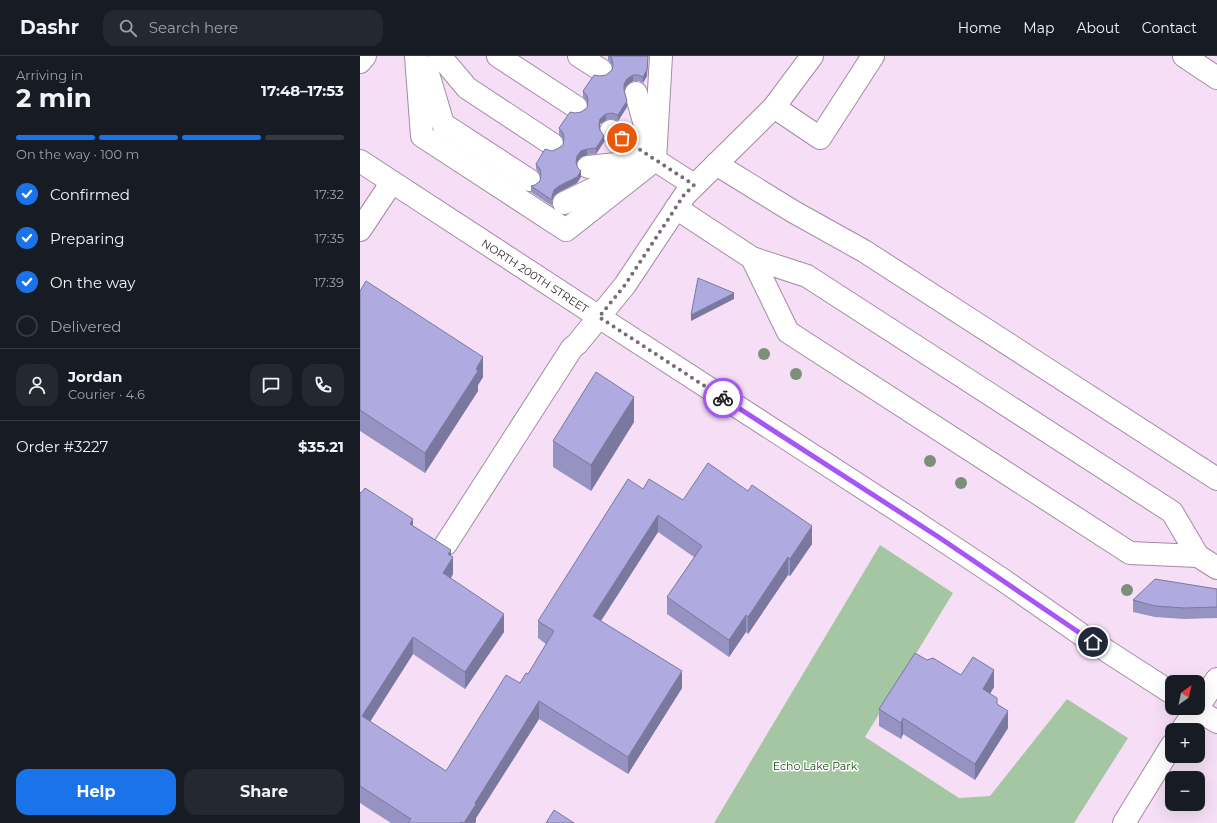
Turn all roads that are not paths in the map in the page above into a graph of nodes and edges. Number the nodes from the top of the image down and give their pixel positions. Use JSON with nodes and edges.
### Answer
{"nodes":[{"id":1,"x":365,"y":56,"type":"edge"},
{"id":2,"x":416,"y":56,"type":"edge"},
{"id":3,"x":423,"y":56,"type":"edge"},
{"id":4,"x":440,"y":56,"type":"edge"},
{"id":5,"x":498,"y":56,"type":"edge"},
{"id":6,"x":579,"y":56,"type":"edge"},
{"id":7,"x":661,"y":56,"type":"edge"},
{"id":8,"x":812,"y":56,"type":"edge"},
{"id":9,"x":873,"y":56,"type":"edge"},
{"id":10,"x":1184,"y":56,"type":"edge"},
{"id":11,"x":360,"y":62,"type":"edge"},
{"id":12,"x":601,"y":70,"type":"dead end"},
{"id":13,"x":1217,"y":78,"type":"edge"},
{"id":14,"x":636,"y":94,"type":"dead end"},
{"id":15,"x":576,"y":107,"type":"dead end"},
{"id":16,"x":774,"y":107,"type":"junction"},
{"id":17,"x":611,"y":131,"type":"dead end"},
{"id":18,"x":552,"y":144,"type":"dead end"},
{"id":19,"x":655,"y":160,"type":"junction"},
{"id":20,"x":360,"y":161,"type":"edge"},
{"id":21,"x":716,"y":164,"type":"junction"},
{"id":22,"x":588,"y":167,"type":"dead end"},
{"id":23,"x":529,"y":180,"type":"dead end"},
{"id":24,"x":392,"y":182,"type":"junction"},
{"id":25,"x":694,"y":185,"type":"junction"},
{"id":26,"x":564,"y":203,"type":"dead end"},
{"id":27,"x":676,"y":208,"type":"junction"},
{"id":28,"x":360,"y":230,"type":"edge"},
{"id":29,"x":752,"y":258,"type":"junction"},
{"id":30,"x":599,"y":317,"type":"junction"},
{"id":31,"x":1217,"y":479,"type":"edge"},
{"id":32,"x":446,"y":544,"type":"dead end"},
{"id":33,"x":1198,"y":556,"type":"junction"},
{"id":34,"x":1217,"y":568,"type":"edge"},
{"id":35,"x":1217,"y":679,"type":"edge"},
{"id":36,"x":1165,"y":688,"type":"edge"},
{"id":37,"x":1205,"y":696,"type":"edge"},
{"id":38,"x":1205,"y":714,"type":"edge"},
{"id":39,"x":1217,"y":722,"type":"edge"},
{"id":40,"x":1165,"y":756,"type":"edge"},
{"id":41,"x":1124,"y":823,"type":"edge"}],
"edges":[{"from":1,"to":11,"type":"street"},
{"from":2,"to":19,"type":"street"},
{"from":3,"to":23,"type":"street"},
{"from":4,"to":18,"type":"street"},
{"from":5,"to":15,"type":"street"},
{"from":6,"to":12,"type":"street"},
{"from":7,"to":19,"type":"street"},
{"from":8,"to":16,"type":"street"},
{"from":9,"to":16,"type":"street"},
{"from":10,"to":13,"type":"street"},
{"from":14,"to":19,"type":"street"},
{"from":16,"to":21,"type":"street"},
{"from":17,"to":19,"type":"street"},
{"from":19,"to":22,"type":"street"},
{"from":19,"to":25,"type":"street"},
{"from":19,"to":26,"type":"street"},
{"from":20,"to":24,"type":"street","name":"NORTH 200TH STREET"},
{"from":21,"to":25,"type":"street"},
{"from":21,"to":31,"type":"street"},
{"from":24,"to":28,"type":"street"},
{"from":24,"to":30,"type":"street","name":"NORTH 200TH STREET"},
{"from":25,"to":27,"type":"street"},
{"from":27,"to":29,"type":"street"},
{"from":27,"to":30,"type":"street"},
{"from":29,"to":33,"type":"street"},
{"from":29,"to":33,"type":"street"},
{"from":30,"to":32,"type":"street"},
{"from":30,"to":36,"type":"street","name":"NORTH 200TH STREET"},
{"from":33,"to":34,"type":"street"},
{"from":35,"to":37,"type":"street"},
{"from":38,"to":39,"type":"street"},
{"from":40,"to":41,"type":"street"}]}
